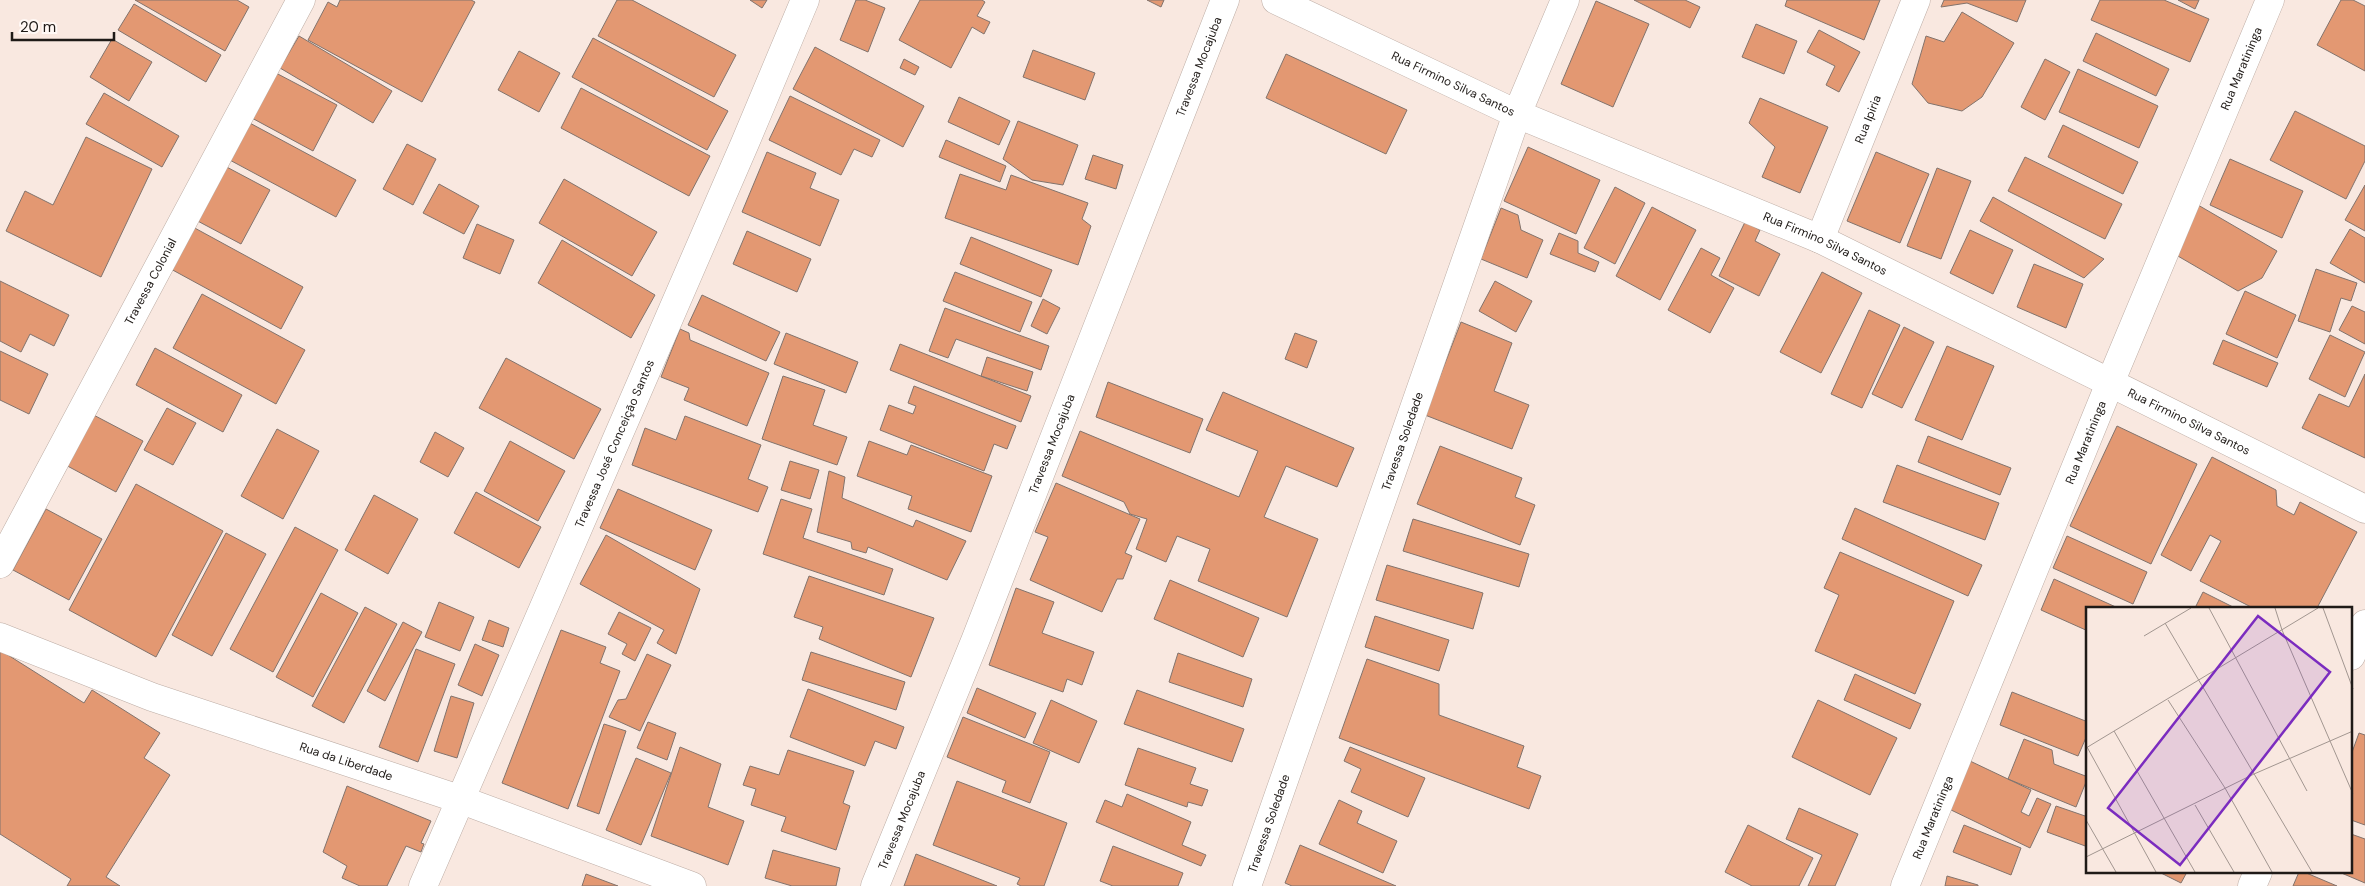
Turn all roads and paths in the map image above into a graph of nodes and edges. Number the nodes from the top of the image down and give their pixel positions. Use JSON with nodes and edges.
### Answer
{"nodes":[{"id":1,"x":301,"y":0,"type":"edge"},
{"id":2,"x":805,"y":0,"type":"edge"},
{"id":3,"x":1225,"y":0,"type":"edge"},
{"id":4,"x":1276,"y":0,"type":"edge"},
{"id":5,"x":1565,"y":0,"type":"edge"},
{"id":6,"x":1916,"y":0,"type":"edge"},
{"id":7,"x":2270,"y":0,"type":"edge"},
{"id":8,"x":1517,"y":114,"type":"junction"},
{"id":9,"x":1820,"y":239,"type":"junction"},
{"id":10,"x":2110,"y":383,"type":"junction"},
{"id":11,"x":2365,"y":509,"type":"edge"},
{"id":12,"x":0,"y":564,"type":"edge"},
{"id":13,"x":2365,"y":624,"type":"edge"},
{"id":14,"x":0,"y":637,"type":"edge"},
{"id":15,"x":2352,"y":654,"type":"edge"},
{"id":16,"x":459,"y":799,"type":"junction"},
{"id":17,"x":2257,"y":874,"type":"edge"},
{"id":18,"x":423,"y":886,"type":"edge"},
{"id":19,"x":692,"y":886,"type":"edge"},
{"id":20,"x":875,"y":886,"type":"edge"},
{"id":21,"x":1247,"y":886,"type":"edge"},
{"id":22,"x":1905,"y":886,"type":"edge"},
{"id":23,"x":2252,"y":886,"type":"edge"}],
"edges":[{"from":1,"to":12,"type":"street","name":"Travessa Colonial"},
{"from":2,"to":16,"type":"street","name":"Travessa José Conceição Santos"},
{"from":3,"to":20,"type":"street","name":"Travessa Mocajuba"},
{"from":4,"to":8,"type":"street","name":"Rua Firmino Silva Santos"},
{"from":5,"to":8,"type":"street","name":"Travessa Soledade"},
{"from":6,"to":9,"type":"street","name":"Rua Ipiria"},
{"from":7,"to":10,"type":"street","name":"Rua Maratininga"},
{"from":8,"to":9,"type":"street","name":"Rua Firmino Silva Santos"},
{"from":8,"to":21,"type":"street","name":"Travessa Soledade"},
{"from":9,"to":10,"type":"street","name":"Rua Firmino Silva Santos"},
{"from":10,"to":11,"type":"street","name":"Rua Firmino Silva Santos"},
{"from":10,"to":22,"type":"street","name":"Rua Maratininga"},
{"from":13,"to":15,"type":"street"},
{"from":14,"to":16,"type":"street","name":"Rua da Liberdade"},
{"from":16,"to":18,"type":"street","name":"Travessa José Conceição Santos"},
{"from":16,"to":19,"type":"street","name":"Rua da Liberdade"},
{"from":17,"to":23,"type":"street"}]}
